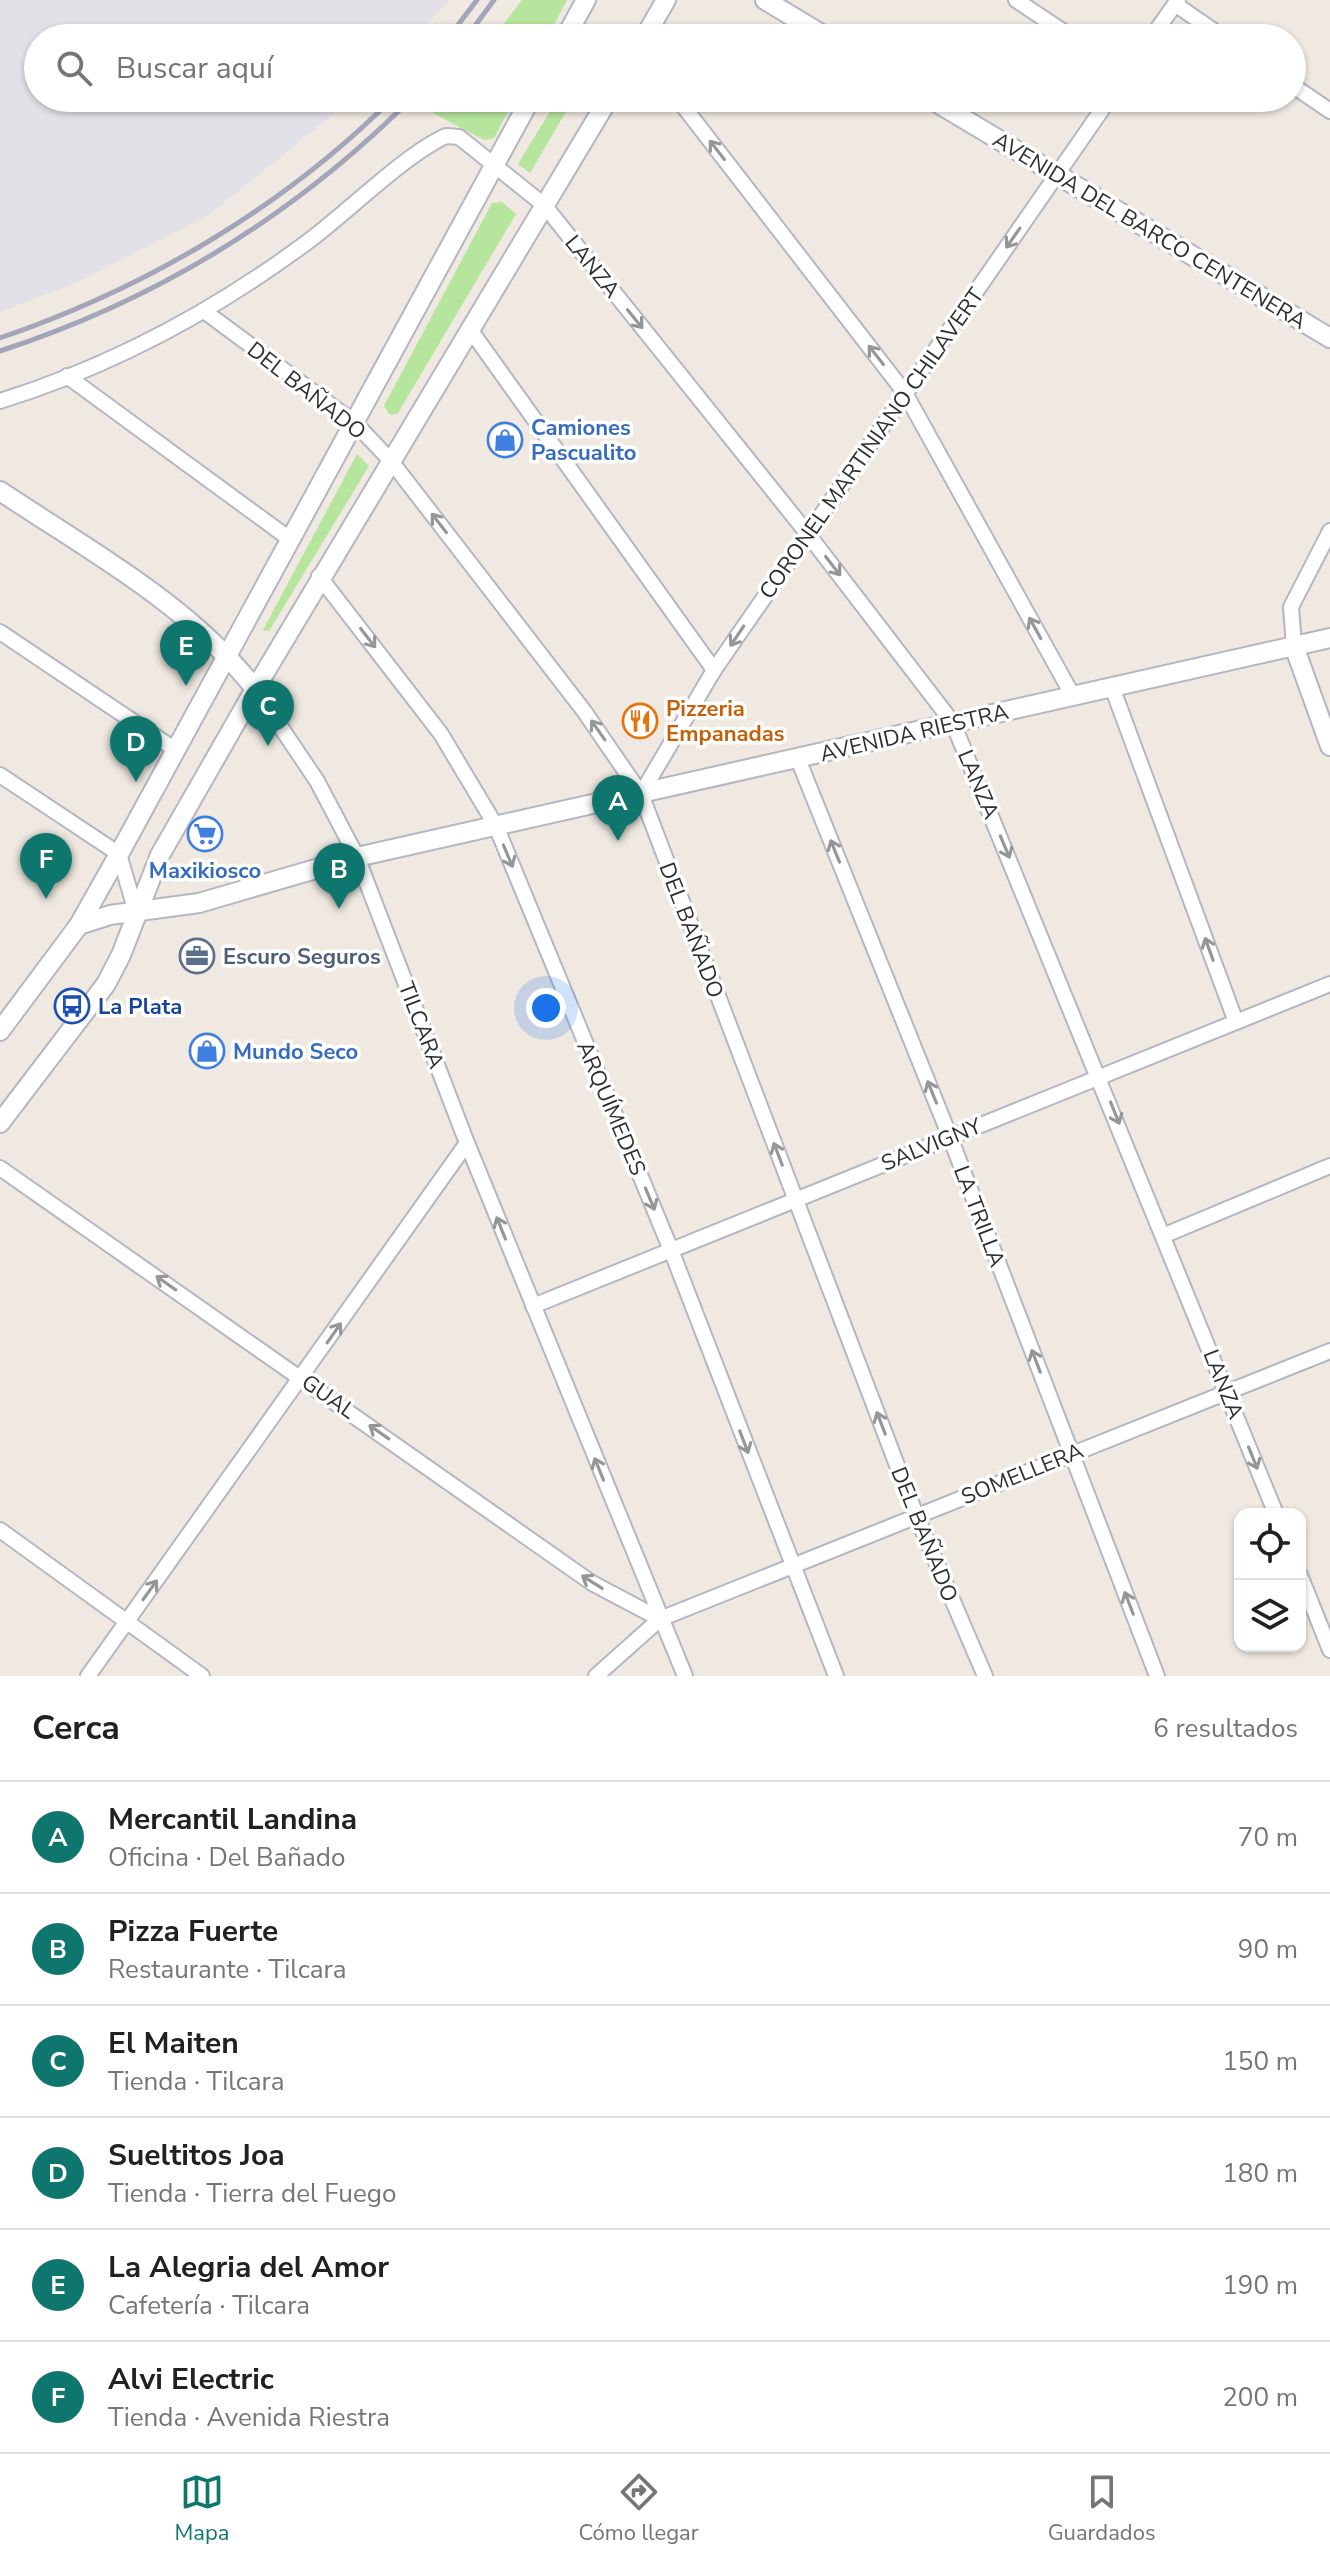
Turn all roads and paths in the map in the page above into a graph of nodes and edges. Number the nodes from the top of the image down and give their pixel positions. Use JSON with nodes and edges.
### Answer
{"nodes":[{"id":1,"x":586,"y":0,"type":"edge"},
{"id":2,"x":666,"y":0,"type":"edge"},
{"id":3,"x":765,"y":0,"type":"edge"},
{"id":4,"x":1016,"y":0,"type":"edge"},
{"id":5,"x":1176,"y":2,"type":"edge"},
{"id":6,"x":573,"y":24,"type":"edge"},
{"id":7,"x":652,"y":24,"type":"edge"},
{"id":8,"x":805,"y":24,"type":"edge"},
{"id":9,"x":1052,"y":24,"type":"edge"},
{"id":10,"x":1161,"y":24,"type":"edge"},
{"id":11,"x":1205,"y":24,"type":"edge"},
{"id":12,"x":1306,"y":95,"type":"edge"},
{"id":13,"x":1330,"y":111,"type":"edge"},
{"id":14,"x":523,"y":112,"type":"edge"},
{"id":15,"x":600,"y":112,"type":"edge"},
{"id":16,"x":688,"y":112,"type":"edge"},
{"id":17,"x":953,"y":112,"type":"edge"},
{"id":18,"x":1100,"y":112,"type":"edge"},
{"id":19,"x":495,"y":163,"type":"junction"},
{"id":20,"x":1057,"y":174,"type":"junction"},
{"id":21,"x":544,"y":205,"type":"junction"},
{"id":22,"x":204,"y":311,"type":"junction"},
{"id":23,"x":469,"y":328,"type":"junction"},
{"id":24,"x":1330,"y":338,"type":"edge"},
{"id":25,"x":67,"y":376,"type":"junction"},
{"id":26,"x":905,"y":393,"type":"junction"},
{"id":27,"x":0,"y":401,"type":"edge"},
{"id":28,"x":355,"y":423,"type":"junction"},
{"id":29,"x":391,"y":461,"type":"junction"},
{"id":30,"x":0,"y":491,"type":"edge"},
{"id":31,"x":1330,"y":531,"type":"edge"},
{"id":32,"x":807,"y":533,"type":"junction"},
{"id":33,"x":291,"y":540,"type":"junction"},
{"id":34,"x":319,"y":576,"type":"junction"},
{"id":35,"x":0,"y":632,"type":"edge"},
{"id":36,"x":1330,"y":638,"type":"edge"},
{"id":37,"x":1294,"y":646,"type":"junction"},
{"id":38,"x":229,"y":656,"type":"junction"},
{"id":39,"x":714,"y":670,"type":"junction"},
{"id":40,"x":1112,"y":687,"type":"junction"},
{"id":41,"x":255,"y":689,"type":"junction"},
{"id":42,"x":1073,"y":696,"type":"junction"},
{"id":43,"x":953,"y":723,"type":"junction"},
{"id":44,"x":1330,"y":746,"type":"edge"},
{"id":45,"x":177,"y":751,"type":"junction"},
{"id":46,"x":798,"y":759,"type":"junction"},
{"id":47,"x":0,"y":775,"type":"edge"},
{"id":48,"x":641,"y":794,"type":"junction"},
{"id":49,"x":496,"y":826,"type":"junction"},
{"id":50,"x":119,"y":854,"type":"junction"},
{"id":51,"x":357,"y":857,"type":"junction"},
{"id":52,"x":136,"y":912,"type":"junction"},
{"id":53,"x":79,"y":925,"type":"junction"},
{"id":54,"x":1330,"y":984,"type":"edge"},
{"id":55,"x":1236,"y":1022,"type":"junction"},
{"id":56,"x":0,"y":1031,"type":"edge"},
{"id":57,"x":1100,"y":1076,"type":"junction"},
{"id":58,"x":0,"y":1123,"type":"edge"},
{"id":59,"x":950,"y":1137,"type":"junction"},
{"id":60,"x":467,"y":1143,"type":"junction"},
{"id":61,"x":1330,"y":1166,"type":"edge"},
{"id":62,"x":0,"y":1168,"type":"edge"},
{"id":63,"x":795,"y":1200,"type":"junction"},
{"id":64,"x":1165,"y":1235,"type":"junction"},
{"id":65,"x":671,"y":1250,"type":"junction"},
{"id":66,"x":533,"y":1306,"type":"junction"},
{"id":67,"x":1330,"y":1351,"type":"edge"},
{"id":68,"x":303,"y":1378,"type":"junction"},
{"id":69,"x":1227,"y":1392,"type":"junction"},
{"id":70,"x":1071,"y":1453,"type":"junction"},
{"id":71,"x":1274,"y":1508,"type":"edge"},
{"id":72,"x":916,"y":1515,"type":"junction"},
{"id":73,"x":0,"y":1530,"type":"edge"},
{"id":74,"x":791,"y":1566,"type":"junction"},
{"id":75,"x":1302,"y":1580,"type":"edge"},
{"id":76,"x":660,"y":1619,"type":"junction"},
{"id":77,"x":128,"y":1620,"type":"junction"},
{"id":78,"x":1330,"y":1650,"type":"edge"},
{"id":79,"x":88,"y":1676,"type":"edge"},
{"id":80,"x":202,"y":1676,"type":"edge"},
{"id":81,"x":596,"y":1676,"type":"edge"},
{"id":82,"x":685,"y":1676,"type":"edge"},
{"id":83,"x":836,"y":1676,"type":"edge"},
{"id":84,"x":985,"y":1676,"type":"edge"},
{"id":85,"x":1157,"y":1676,"type":"edge"}],
"edges":[{"from":1,"to":6,"type":"main road"},
{"from":2,"to":7,"type":"main road"},
{"from":3,"to":8,"type":"main road"},
{"from":4,"to":9,"type":"street"},
{"from":5,"to":10,"type":"street"},
{"from":5,"to":11,"type":"street"},
{"from":12,"to":13,"type":"street"},
{"from":14,"to":19,"type":"main road"},
{"from":15,"to":21,"type":"main road"},
{"from":26,"to":16,"type":"street","one_way":true},
{"from":17,"to":20,"type":"main road","name":"AVENIDA DEL BARCO CENTENERA"},
{"from":18,"to":20,"type":"street","name":"CORONEL MARTINIANO CHILAVERT"},
{"from":19,"to":21,"type":"street","name":"LANZA"},
{"from":19,"to":22,"type":"street","name":"LANZA"},
{"from":19,"to":28,"type":"main road"},
{"from":20,"to":24,"type":"main road","name":"AVENIDA DEL BARCO CENTENERA"},
{"from":20,"to":26,"type":"street","name":"CORONEL MARTINIANO CHILAVERT","one_way":true},
{"from":21,"to":23,"type":"main road"},
{"from":21,"to":32,"type":"street","name":"LANZA","one_way":true},
{"from":22,"to":25,"type":"street"},
{"from":22,"to":28,"type":"street","name":"DEL BAÑADO"},
{"from":23,"to":29,"type":"main road"},
{"from":23,"to":39,"type":"street"},
{"from":25,"to":27,"type":"street"},
{"from":25,"to":33,"type":"street"},
{"from":26,"to":32,"type":"street","name":"CORONEL MARTINIANO CHILAVERT"},
{"from":42,"to":26,"type":"street","one_way":true},
{"from":28,"to":29,"type":"street","name":"DEL BAÑADO"},
{"from":28,"to":33,"type":"main road"},
{"from":29,"to":34,"type":"main road"},
{"from":48,"to":29,"type":"street","name":"DEL BAÑADO","one_way":true},
{"from":30,"to":38,"type":"main road","name":"TILCARA"},
{"from":31,"to":37,"type":"street"},
{"from":32,"to":39,"type":"street","name":"CORONEL MARTINIANO CHILAVERT","one_way":true},
{"from":32,"to":43,"type":"street","name":"LANZA","one_way":true},
{"from":33,"to":38,"type":"main road"},
{"from":34,"to":41,"type":"main road"},
{"from":34,"to":49,"type":"street","name":"ARQUÍMEDES","one_way":true},
{"from":35,"to":45,"type":"street"},
{"from":36,"to":37,"type":"main road","name":"AVENIDA RIESTRA"},
{"from":37,"to":40,"type":"main road","name":"AVENIDA RIESTRA"},
{"from":37,"to":44,"type":"main road"},
{"from":38,"to":41,"type":"main road","name":"TILCARA"},
{"from":38,"to":45,"type":"main road"},
{"from":39,"to":48,"type":"street","name":"CORONEL MARTINIANO CHILAVERT"},
{"from":40,"to":42,"type":"main road","name":"AVENIDA RIESTRA"},
{"from":55,"to":40,"type":"street","one_way":true},
{"from":41,"to":51,"type":"street","name":"TILCARA"},
{"from":41,"to":52,"type":"main road"},
{"from":42,"to":43,"type":"main road","name":"AVENIDA RIESTRA"},
{"from":43,"to":46,"type":"main road","name":"AVENIDA RIESTRA"},
{"from":43,"to":57,"type":"street","name":"LANZA","one_way":true},
{"from":45,"to":50,"type":"main road"},
{"from":46,"to":48,"type":"main road","name":"AVENIDA RIESTRA"},
{"from":59,"to":46,"type":"street","name":"LA TRILLA","one_way":true},
{"from":47,"to":50,"type":"street"},
{"from":48,"to":49,"type":"main road","name":"AVENIDA RIESTRA"},
{"from":63,"to":48,"type":"street","name":"DEL BAÑADO","one_way":true},
{"from":49,"to":51,"type":"main road","name":"AVENIDA RIESTRA"},
{"from":49,"to":65,"type":"street","name":"ARQUÍMEDES","one_way":true},
{"from":50,"to":52,"type":"street"},
{"from":50,"to":53,"type":"main road"},
{"from":51,"to":52,"type":"main road","name":"AVENIDA RIESTRA"},
{"from":51,"to":60,"type":"street","name":"TILCARA"},
{"from":52,"to":53,"type":"main road","name":"AVENIDA RIESTRA"},
{"from":52,"to":58,"type":"main road"},
{"from":53,"to":56,"type":"main road"},
{"from":54,"to":55,"type":"street","name":"SALVIGNY"},
{"from":55,"to":57,"type":"street","name":"SALVIGNY"},
{"from":57,"to":59,"type":"street","name":"SALVIGNY"},
{"from":57,"to":64,"type":"street","name":"LANZA","one_way":true},
{"from":59,"to":63,"type":"street","name":"SALVIGNY"},
{"from":70,"to":59,"type":"street","name":"LA TRILLA","one_way":true},
{"from":66,"to":60,"type":"street","name":"TILCARA","one_way":true},
{"from":68,"to":60,"type":"street","one_way":true},
{"from":61,"to":64,"type":"street"},
{"from":68,"to":62,"type":"street","name":"GUAL","one_way":true},
{"from":63,"to":65,"type":"street","name":"SALVIGNY"},
{"from":72,"to":63,"type":"street","name":"DEL BAÑADO","one_way":true},
{"from":64,"to":69,"type":"street","name":"LANZA"},
{"from":65,"to":66,"type":"street","name":"SALVIGNY"},
{"from":65,"to":74,"type":"street","name":"ARQUÍMEDES","one_way":true},
{"from":76,"to":66,"type":"street","name":"TILCARA","one_way":true},
{"from":67,"to":69,"type":"street","name":"SOMELLERA"},
{"from":76,"to":68,"type":"street","name":"GUAL","one_way":true},
{"from":77,"to":68,"type":"street","one_way":true},
{"from":69,"to":70,"type":"street","name":"SOMELLERA"},
{"from":69,"to":71,"type":"street","name":"LANZA","one_way":true},
{"from":70,"to":72,"type":"street","name":"SOMELLERA"},
{"from":85,"to":70,"type":"street","name":"LA TRILLA","one_way":true},
{"from":72,"to":74,"type":"street","name":"SOMELLERA"},
{"from":72,"to":84,"type":"street","name":"DEL BAÑADO"},
{"from":73,"to":77,"type":"street"},
{"from":74,"to":76,"type":"street","name":"SOMELLERA"},
{"from":74,"to":83,"type":"street","name":"ARQUÍMEDES"},
{"from":75,"to":78,"type":"street"},
{"from":76,"to":81,"type":"street","name":"SOMELLERA"},
{"from":76,"to":82,"type":"street","name":"TILCARA"},
{"from":77,"to":79,"type":"street"},
{"from":77,"to":80,"type":"street"}]}
